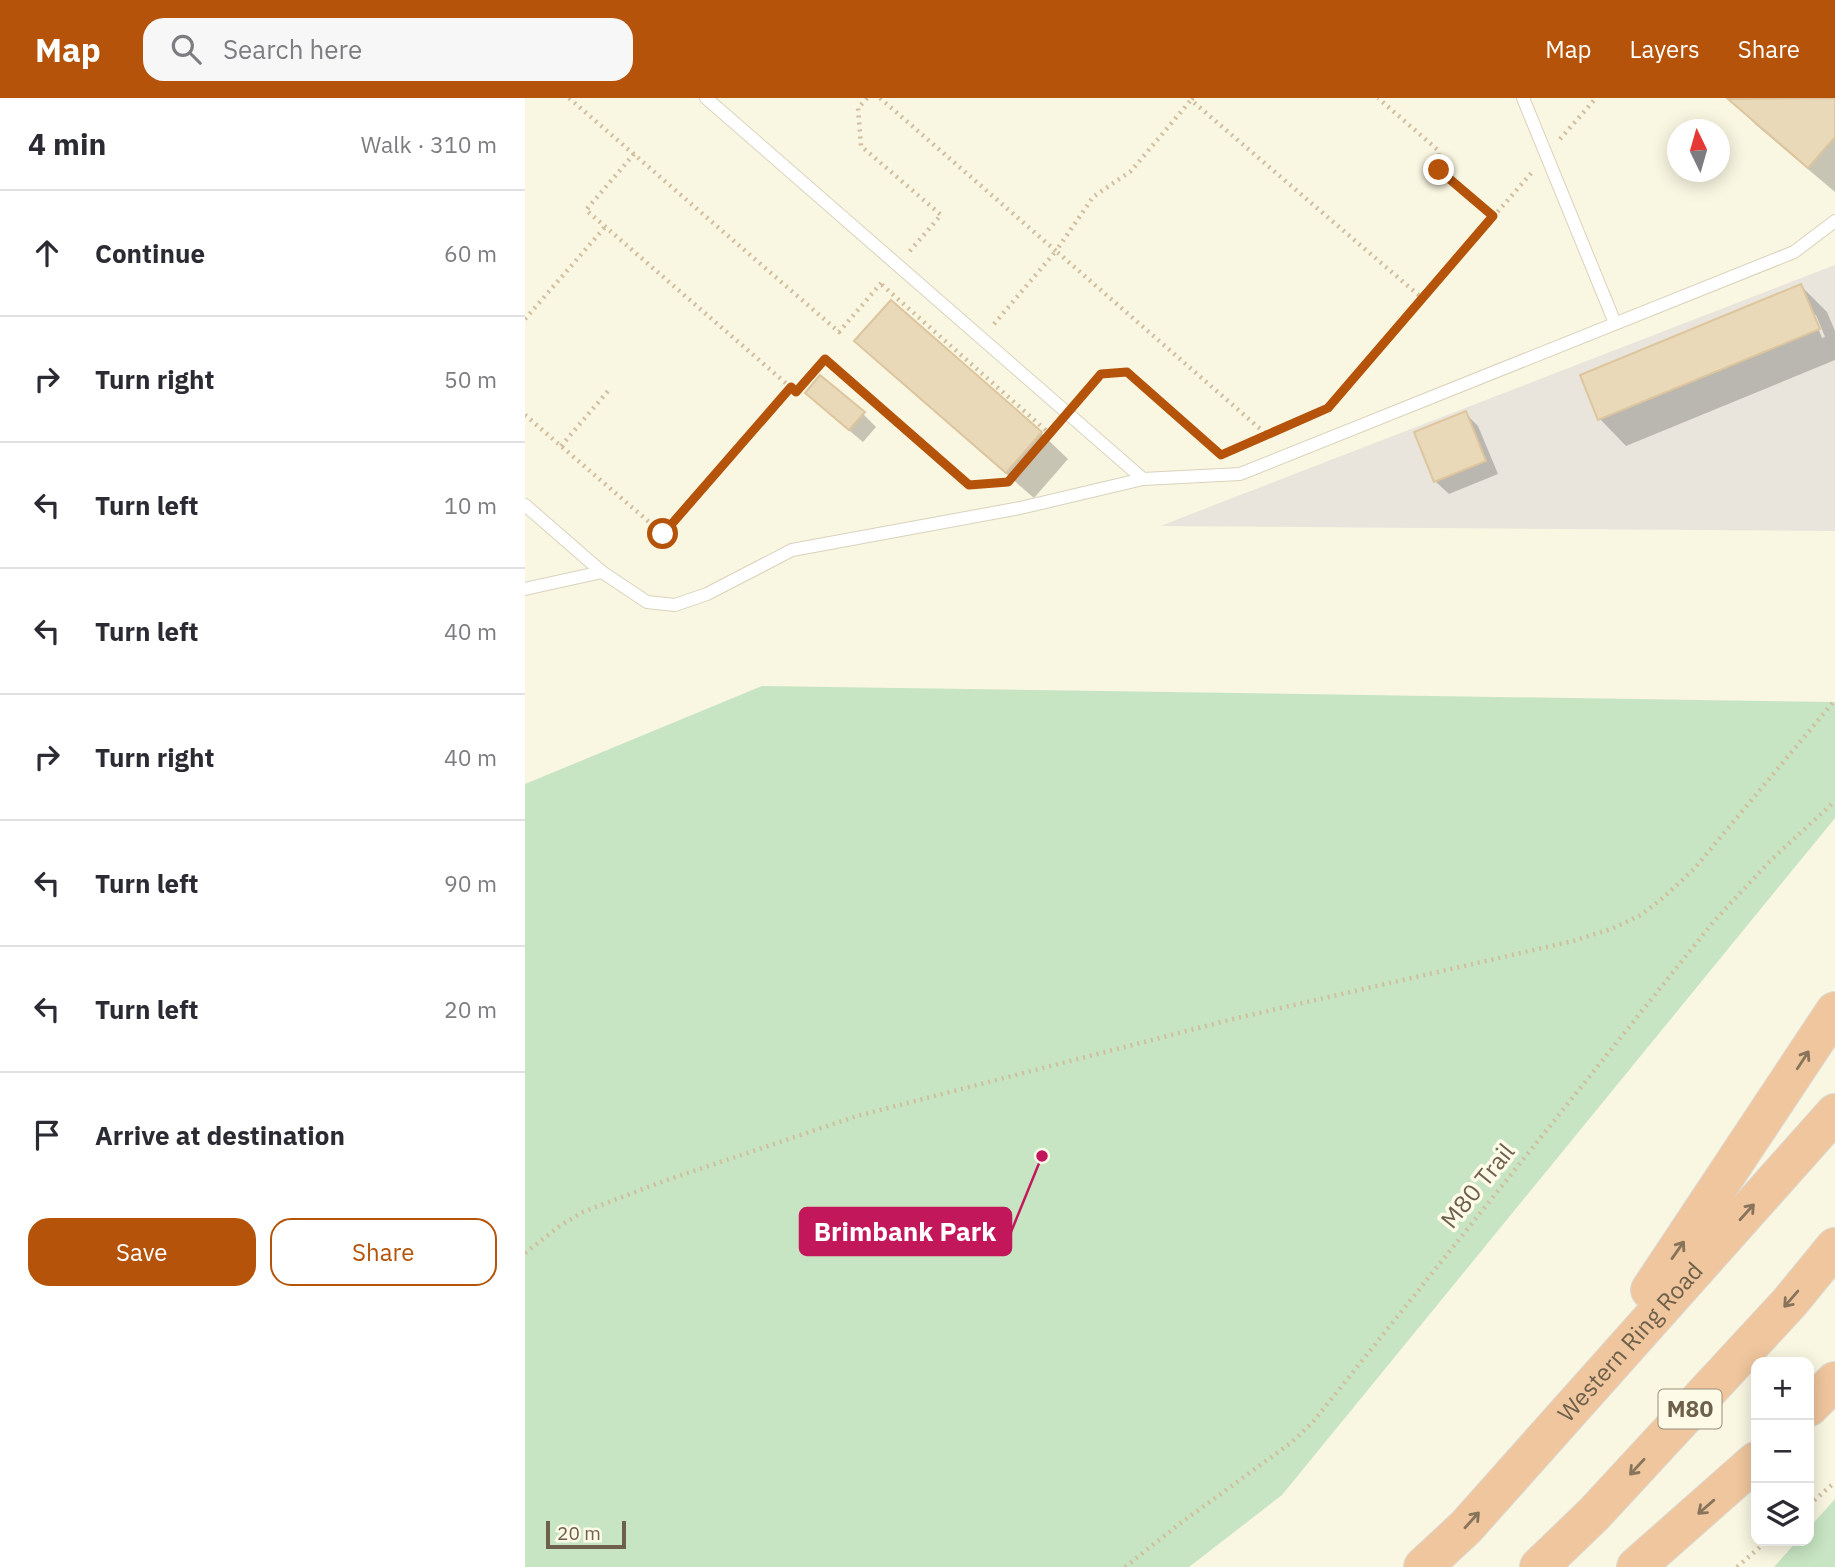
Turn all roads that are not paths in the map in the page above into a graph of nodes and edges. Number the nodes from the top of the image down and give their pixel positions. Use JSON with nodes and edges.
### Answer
{"nodes":[{"id":1,"x":706,"y":98,"type":"edge"},
{"id":2,"x":1524,"y":98,"type":"edge"},
{"id":3,"x":1835,"y":221,"type":"edge"},
{"id":4,"x":1615,"y":323,"type":"junction"},
{"id":5,"x":1143,"y":480,"type":"junction"},
{"id":6,"x":525,"y":505,"type":"edge"},
{"id":7,"x":602,"y":572,"type":"junction"},
{"id":8,"x":525,"y":589,"type":"edge"},
{"id":9,"x":1835,"y":1011,"type":"edge"},
{"id":10,"x":1835,"y":1113,"type":"edge"},
{"id":11,"x":1835,"y":1247,"type":"edge"},
{"id":12,"x":1835,"y":1381,"type":"edge"},
{"id":13,"x":1814,"y":1402,"type":"edge"},
{"id":14,"x":1554,"y":1426,"type":"junction"},
{"id":15,"x":1751,"y":1465,"type":"edge"},
{"id":16,"x":1423,"y":1567,"type":"edge"},
{"id":17,"x":1539,"y":1567,"type":"edge"},
{"id":18,"x":1636,"y":1567,"type":"edge"}],
"edges":[{"from":1,"to":5,"type":"lane"},
{"from":2,"to":4,"type":"lane"},
{"from":3,"to":4,"type":"lane"},
{"from":4,"to":5,"type":"lane"},
{"from":5,"to":7,"type":"lane"},
{"from":6,"to":7,"type":"lane"},
{"from":7,"to":8,"type":"lane"},
{"from":14,"to":9,"type":"highway","one_way":true},
{"from":14,"to":10,"type":"highway","name":"Western Ring Road","one_way":true},
{"from":11,"to":17,"type":"highway","number":"M80","one_way":true},
{"from":12,"to":13,"type":"highway"},
{"from":16,"to":14,"type":"highway","name":"Western Ring Road","one_way":true},
{"from":15,"to":18,"type":"highway","one_way":true}]}
